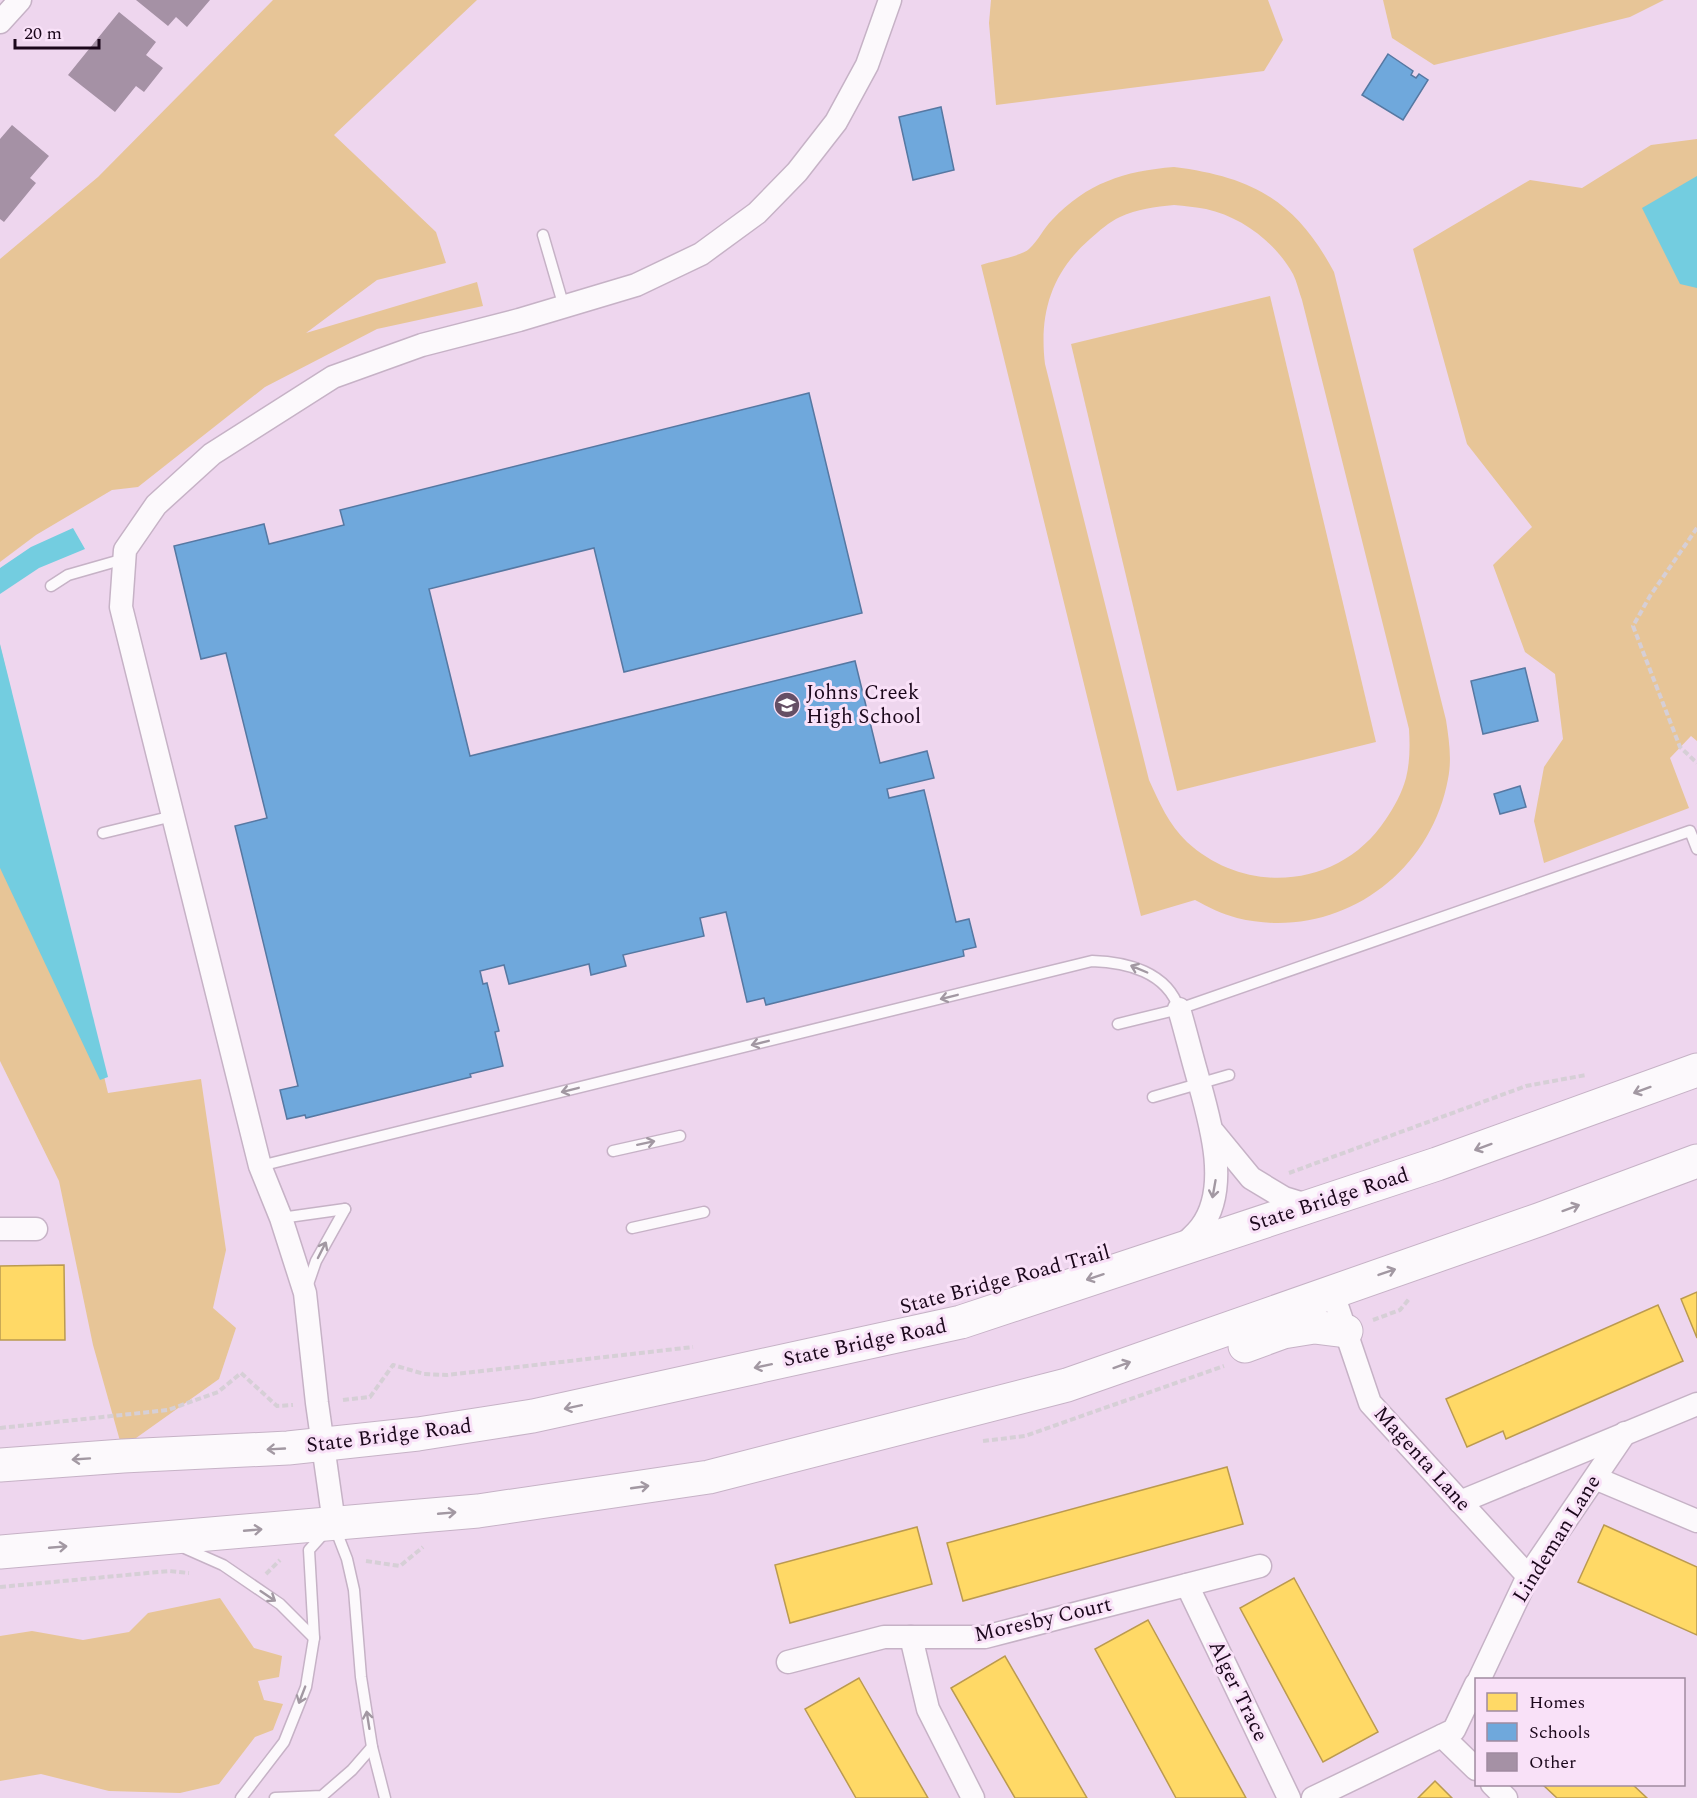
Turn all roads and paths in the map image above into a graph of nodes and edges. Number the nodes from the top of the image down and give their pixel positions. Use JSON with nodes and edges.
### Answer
{"nodes":[{"id":1,"x":20,"y":0,"type":"edge"},
{"id":2,"x":890,"y":0,"type":"edge"},
{"id":3,"x":0,"y":22,"type":"edge"},
{"id":4,"x":543,"y":235,"type":"dead end"},
{"id":5,"x":564,"y":307,"type":"junction"},
{"id":6,"x":1697,"y":528,"type":"edge"},
{"id":7,"x":124,"y":559,"type":"junction"},
{"id":8,"x":51,"y":586,"type":"dead end"},
{"id":9,"x":1697,"y":763,"type":"edge"},
{"id":10,"x":173,"y":816,"type":"junction"},
{"id":11,"x":103,"y":833,"type":"dead end"},
{"id":12,"x":1697,"y":849,"type":"edge"},
{"id":13,"x":1179,"y":1009,"type":"junction"},
{"id":14,"x":1118,"y":1024,"type":"dead end"},
{"id":15,"x":1697,"y":1070,"type":"edge"},
{"id":16,"x":1596,"y":1074,"type":"dead end"},
{"id":17,"x":1229,"y":1076,"type":"dead end"},
{"id":18,"x":1200,"y":1085,"type":"junction"},
{"id":19,"x":1153,"y":1097,"type":"dead end"},
{"id":20,"x":1212,"y":1131,"type":"junction"},
{"id":21,"x":680,"y":1136,"type":"dead end"},
{"id":22,"x":613,"y":1151,"type":"dead end"},
{"id":23,"x":1697,"y":1161,"type":"edge"},
{"id":24,"x":260,"y":1166,"type":"junction"},
{"id":25,"x":1259,"y":1184,"type":"junction"},
{"id":26,"x":1310,"y":1206,"type":"junction"},
{"id":27,"x":704,"y":1212,"type":"dead end"},
{"id":28,"x":281,"y":1218,"type":"junction"},
{"id":29,"x":632,"y":1228,"type":"dead end"},
{"id":30,"x":0,"y":1229,"type":"edge"},
{"id":31,"x":36,"y":1229,"type":"dead end"},
{"id":32,"x":1179,"y":1250,"type":"junction"},
{"id":33,"x":1332,"y":1291,"type":"junction"},
{"id":34,"x":305,"y":1293,"type":"junction"},
{"id":35,"x":1346,"y":1331,"type":"junction"},
{"id":36,"x":702,"y":1346,"type":"dead end"},
{"id":37,"x":1067,"y":1385,"type":"junction"},
{"id":38,"x":317,"y":1403,"type":"junction"},
{"id":39,"x":1697,"y":1404,"type":"edge"},
{"id":40,"x":0,"y":1428,"type":"edge"},
{"id":41,"x":1625,"y":1433,"type":"junction"},
{"id":42,"x":322,"y":1444,"type":"junction"},
{"id":43,"x":0,"y":1465,"type":"edge"},
{"id":44,"x":1595,"y":1478,"type":"junction"},
{"id":45,"x":1460,"y":1502,"type":"junction"},
{"id":46,"x":1697,"y":1521,"type":"edge"},
{"id":47,"x":333,"y":1523,"type":"junction"},
{"id":48,"x":162,"y":1538,"type":"junction"},
{"id":49,"x":0,"y":1552,"type":"edge"},
{"id":50,"x":1260,"y":1566,"type":"dead end"},
{"id":51,"x":1528,"y":1576,"type":"junction"},
{"id":52,"x":1187,"y":1585,"type":"junction"},
{"id":53,"x":911,"y":1637,"type":"junction"},
{"id":54,"x":314,"y":1638,"type":"junction"},
{"id":55,"x":788,"y":1662,"type":"dead end"},
{"id":56,"x":1480,"y":1678,"type":"edge"},
{"id":57,"x":1475,"y":1686,"type":"edge"},
{"id":58,"x":1442,"y":1736,"type":"junction"},
{"id":59,"x":372,"y":1747,"type":"junction"},
{"id":60,"x":1475,"y":1768,"type":"edge"},
{"id":61,"x":1493,"y":1786,"type":"edge"},
{"id":62,"x":1323,"y":1796,"type":"edge"},
{"id":63,"x":241,"y":1798,"type":"edge"},
{"id":64,"x":275,"y":1798,"type":"edge"},
{"id":65,"x":384,"y":1798,"type":"edge"},
{"id":66,"x":973,"y":1798,"type":"edge"},
{"id":67,"x":1289,"y":1798,"type":"edge"},
{"id":68,"x":1506,"y":1798,"type":"edge"}],
"edges":[{"from":1,"to":3,"type":"street"},
{"from":2,"to":5,"type":"street"},
{"from":4,"to":5,"type":"lane"},
{"from":5,"to":7,"type":"street"},
{"from":6,"to":9,"type":"path"},
{"from":7,"to":8,"type":"lane"},
{"from":7,"to":10,"type":"street"},
{"from":10,"to":11,"type":"lane"},
{"from":10,"to":24,"type":"street"},
{"from":12,"to":13,"type":"lane"},
{"from":13,"to":14,"type":"lane"},
{"from":13,"to":18,"type":"street"},
{"from":13,"to":24,"type":"lane","one_way":true},
{"from":15,"to":26,"type":"highway","name":"State Bridge Road","one_way":true},
{"from":16,"to":25,"type":"path"},
{"from":17,"to":18,"type":"lane"},
{"from":18,"to":19,"type":"lane"},
{"from":18,"to":20,"type":"street"},
{"from":20,"to":25,"type":"street"},
{"from":20,"to":32,"type":"street","one_way":true},
{"from":22,"to":21,"type":"lane","one_way":true},
{"from":33,"to":23,"type":"highway","one_way":true},
{"from":24,"to":28,"type":"street"},
{"from":25,"to":26,"type":"street"},
{"from":26,"to":32,"type":"highway","name":"State Bridge Road"},
{"from":27,"to":29,"type":"lane"},
{"from":28,"to":34,"type":"street"},
{"from":34,"to":28,"type":"lane","one_way":true},
{"from":30,"to":31,"type":"street"},
{"from":32,"to":42,"type":"highway","name":"State Bridge Road","one_way":true},
{"from":33,"to":35,"type":"street","name":"Magenta Lane"},
{"from":37,"to":33,"type":"highway","one_way":true},
{"from":34,"to":38,"type":"street"},
{"from":35,"to":37,"type":"highway"},
{"from":35,"to":45,"type":"street","name":"Magenta Lane"},
{"from":36,"to":38,"type":"path"},
{"from":47,"to":37,"type":"highway","one_way":true},
{"from":38,"to":40,"type":"path"},
{"from":38,"to":42,"type":"street"},
{"from":39,"to":41,"type":"street"},
{"from":41,"to":44,"type":"street","name":"Lindeman Lane"},
{"from":41,"to":45,"type":"street"},
{"from":42,"to":43,"type":"highway","name":"State Bridge Road","one_way":true},
{"from":42,"to":47,"type":"street"},
{"from":44,"to":46,"type":"street"},
{"from":44,"to":51,"type":"street","name":"Lindeman Lane"},
{"from":45,"to":51,"type":"street","name":"Magenta Lane"},
{"from":48,"to":47,"type":"highway","one_way":true},
{"from":47,"to":54,"type":"lane"},
{"from":59,"to":47,"type":"lane","one_way":true},
{"from":49,"to":48,"type":"highway","one_way":true},
{"from":48,"to":54,"type":"lane","one_way":true},
{"from":50,"to":52,"type":"street","name":"Moresby Court"},
{"from":51,"to":56,"type":"street","name":"Lindeman Lane"},
{"from":52,"to":53,"type":"street","name":"Moresby Court"},
{"from":52,"to":67,"type":"street","name":"Alger Trace"},
{"from":53,"to":55,"type":"street","name":"Moresby Court"},
{"from":53,"to":66,"type":"street"},
{"from":54,"to":63,"type":"lane","one_way":true},
{"from":57,"to":58,"type":"street"},
{"from":58,"to":60,"type":"street"},
{"from":58,"to":62,"type":"street"},
{"from":59,"to":64,"type":"lane"},
{"from":59,"to":65,"type":"lane"},
{"from":61,"to":68,"type":"street"}]}
